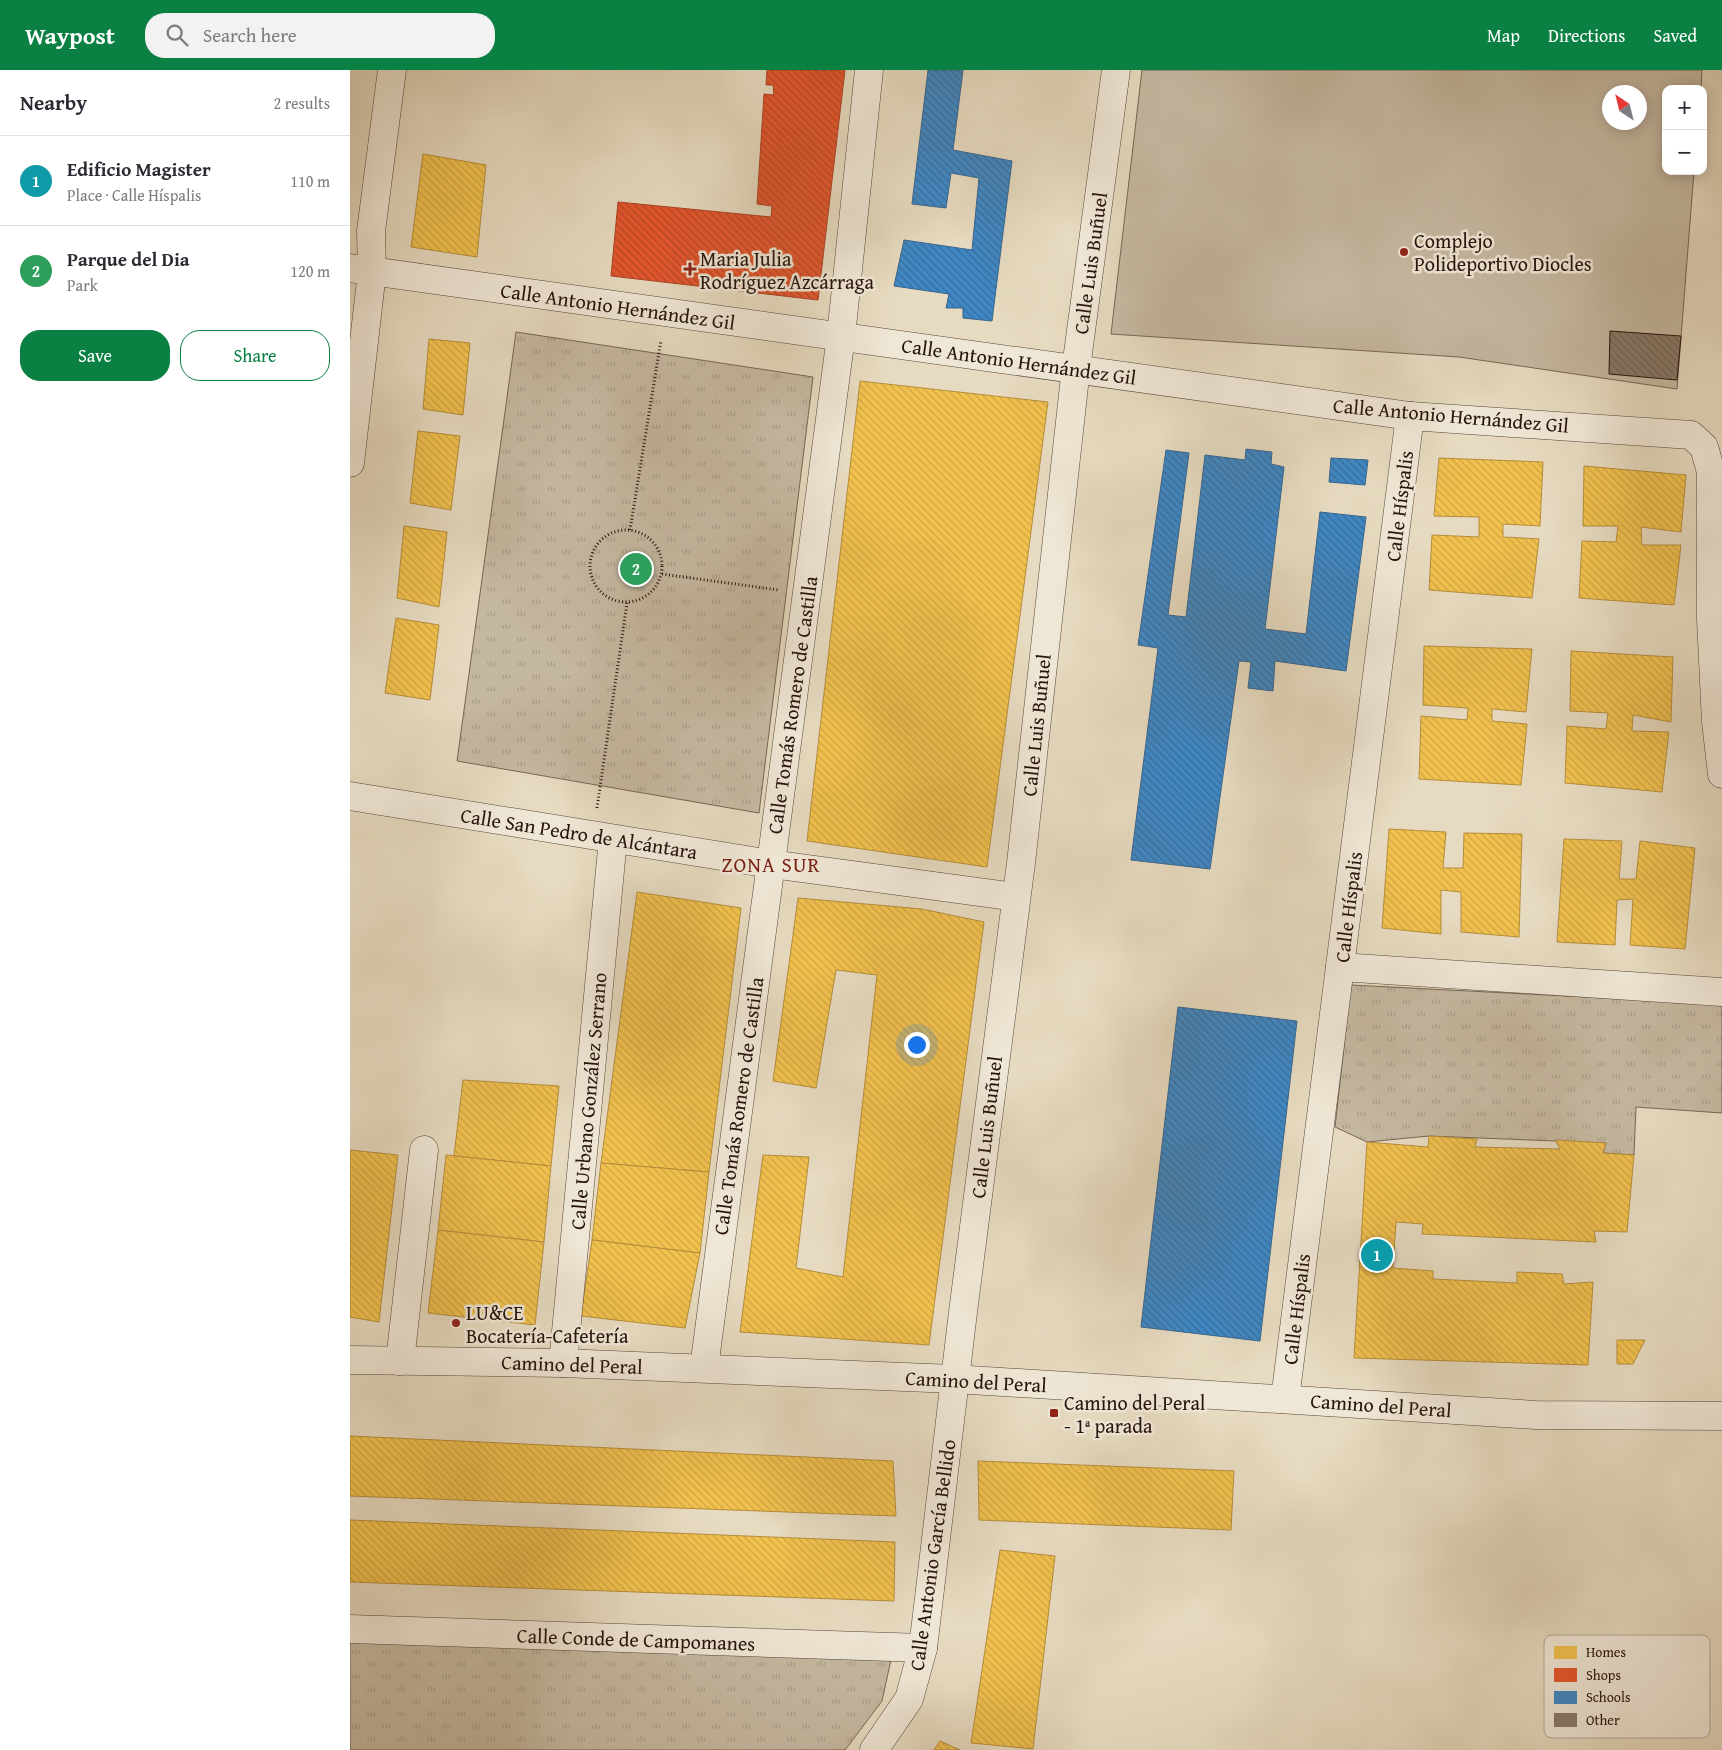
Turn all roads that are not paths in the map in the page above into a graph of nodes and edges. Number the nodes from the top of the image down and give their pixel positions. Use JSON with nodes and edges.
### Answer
{"nodes":[{"id":1,"x":392,"y":70,"type":"edge"},
{"id":2,"x":869,"y":70,"type":"edge"},
{"id":3,"x":1116,"y":70,"type":"edge"},
{"id":4,"x":361,"y":270,"type":"edge"},
{"id":5,"x":841,"y":336,"type":"junction"},
{"id":6,"x":1076,"y":368,"type":"junction"},
{"id":7,"x":1410,"y":416,"type":"junction"},
{"id":8,"x":350,"y":463,"type":"edge"},
{"id":9,"x":1722,"y":774,"type":"edge"},
{"id":10,"x":350,"y":796,"type":"edge"},
{"id":11,"x":603,"y":837,"type":"junction"},
{"id":12,"x":771,"y":864,"type":"junction"},
{"id":13,"x":1016,"y":897,"type":"junction"},
{"id":14,"x":1340,"y":967,"type":"junction"},
{"id":15,"x":1722,"y":992,"type":"edge"},
{"id":16,"x":424,"y":1150,"type":"dead end"},
{"id":17,"x":350,"y":1360,"type":"edge"},
{"id":18,"x":400,"y":1361,"type":"junction"},
{"id":19,"x":563,"y":1363,"type":"junction"},
{"id":20,"x":704,"y":1368,"type":"junction"},
{"id":21,"x":954,"y":1379,"type":"junction"},
{"id":22,"x":1285,"y":1399,"type":"junction"},
{"id":23,"x":1722,"y":1416,"type":"edge"},
{"id":24,"x":350,"y":1629,"type":"edge"},
{"id":25,"x":923,"y":1648,"type":"junction"},
{"id":26,"x":874,"y":1750,"type":"edge"}],
"edges":[{"from":1,"to":4,"type":"street"},
{"from":2,"to":5,"type":"street","name":"Calle Tomás Romero de Castilla"},
{"from":3,"to":6,"type":"street","name":"Calle Luis Buñuel"},
{"from":4,"to":5,"type":"street","name":"Calle Antonio Hernández Gil"},
{"from":4,"to":8,"type":"street"},
{"from":5,"to":6,"type":"street","name":"Calle Antonio Hernández Gil"},
{"from":5,"to":12,"type":"street","name":"Calle Tomás Romero de Castilla"},
{"from":6,"to":7,"type":"street","name":"Calle Antonio Hernández Gil"},
{"from":6,"to":13,"type":"street","name":"Calle Luis Buñuel"},
{"from":7,"to":9,"type":"street","name":"Calle Antonio Hernández Gil"},
{"from":7,"to":14,"type":"street","name":"Calle Híspalis"},
{"from":10,"to":11,"type":"street","name":"Calle San Pedro de Alcántara"},
{"from":11,"to":12,"type":"street","name":"Calle San Pedro de Alcántara"},
{"from":11,"to":19,"type":"street","name":"Calle Urbano González Serrano"},
{"from":12,"to":13,"type":"street","name":"Calle San Pedro de Alcántara"},
{"from":12,"to":20,"type":"street","name":"Calle Tomás Romero de Castilla"},
{"from":13,"to":21,"type":"street","name":"Calle Luis Buñuel"},
{"from":14,"to":15,"type":"street"},
{"from":14,"to":22,"type":"street","name":"Calle Híspalis"},
{"from":16,"to":18,"type":"street"},
{"from":17,"to":18,"type":"street","name":"Camino del Peral"},
{"from":18,"to":19,"type":"street","name":"Camino del Peral"},
{"from":19,"to":20,"type":"street","name":"Camino del Peral"},
{"from":20,"to":21,"type":"street","name":"Camino del Peral"},
{"from":21,"to":22,"type":"street","name":"Camino del Peral"},
{"from":21,"to":25,"type":"street","name":"Calle Antonio García Bellido"},
{"from":22,"to":23,"type":"street","name":"Camino del Peral"},
{"from":24,"to":25,"type":"street","name":"Calle Conde de Campomanes"},
{"from":25,"to":26,"type":"street","name":"Calle Antonio García Bellido"}]}
